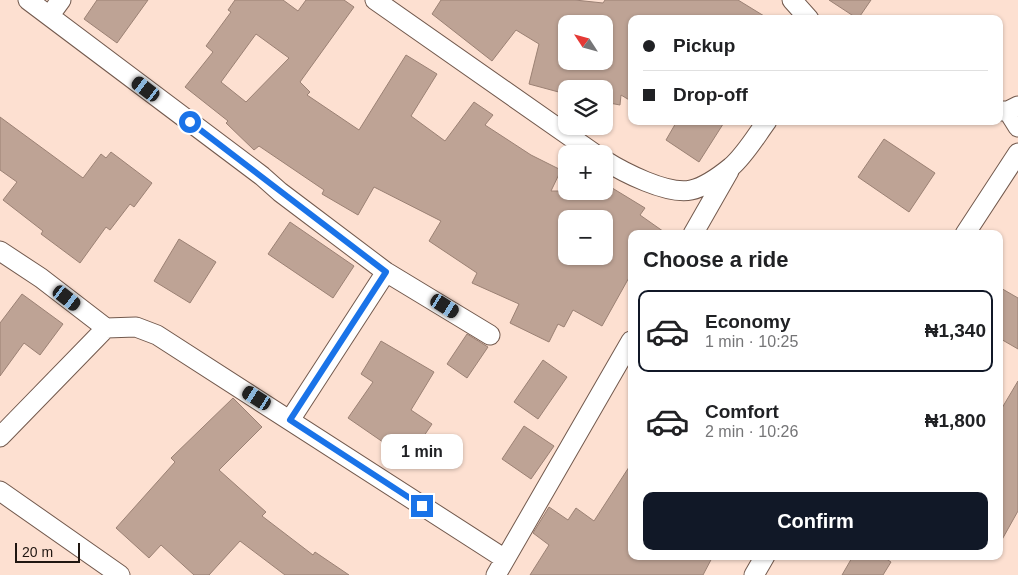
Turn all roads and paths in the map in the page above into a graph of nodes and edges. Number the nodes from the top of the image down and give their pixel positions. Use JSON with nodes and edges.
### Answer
{"nodes":[{"id":1,"x":28,"y":0,"type":"edge"},
{"id":2,"x":61,"y":0,"type":"edge"},
{"id":3,"x":375,"y":0,"type":"edge"},
{"id":4,"x":792,"y":0,"type":"edge"},
{"id":5,"x":50,"y":15,"type":"junction"},
{"id":6,"x":805,"y":15,"type":"edge"},
{"id":7,"x":764,"y":125,"type":"edge"},
{"id":8,"x":582,"y":145,"type":"edge"},
{"id":9,"x":1018,"y":153,"type":"edge"},
{"id":10,"x":613,"y":166,"type":"edge"},
{"id":11,"x":732,"y":166,"type":"junction"},
{"id":12,"x":695,"y":230,"type":"edge"},
{"id":13,"x":968,"y":230,"type":"edge"},
{"id":14,"x":0,"y":250,"type":"edge"},
{"id":15,"x":386,"y":272,"type":"junction"},
{"id":16,"x":106,"y":328,"type":"junction"},
{"id":17,"x":490,"y":335,"type":"dead end"},
{"id":18,"x":628,"y":346,"type":"edge"},
{"id":19,"x":290,"y":420,"type":"junction"},
{"id":20,"x":0,"y":437,"type":"edge"},
{"id":21,"x":0,"y":491,"type":"edge"},
{"id":22,"x":763,"y":560,"type":"edge"},
{"id":23,"x":500,"y":567,"type":"edge"},
{"id":24,"x":120,"y":575,"type":"edge"},
{"id":25,"x":754,"y":575,"type":"edge"}],
"edges":[{"from":1,"to":5,"type":"street"},
{"from":2,"to":5,"type":"street"},
{"from":3,"to":8,"type":"street"},
{"from":4,"to":6,"type":"street"},
{"from":5,"to":15,"type":"street"},
{"from":7,"to":11,"type":"street"},
{"from":9,"to":13,"type":"street"},
{"from":10,"to":11,"type":"street"},
{"from":11,"to":12,"type":"street"},
{"from":14,"to":16,"type":"street"},
{"from":15,"to":17,"type":"street"},
{"from":15,"to":19,"type":"street"},
{"from":16,"to":19,"type":"street"},
{"from":16,"to":20,"type":"street"},
{"from":18,"to":23,"type":"street"},
{"from":19,"to":23,"type":"street"},
{"from":21,"to":24,"type":"street"},
{"from":22,"to":25,"type":"street"}]}
